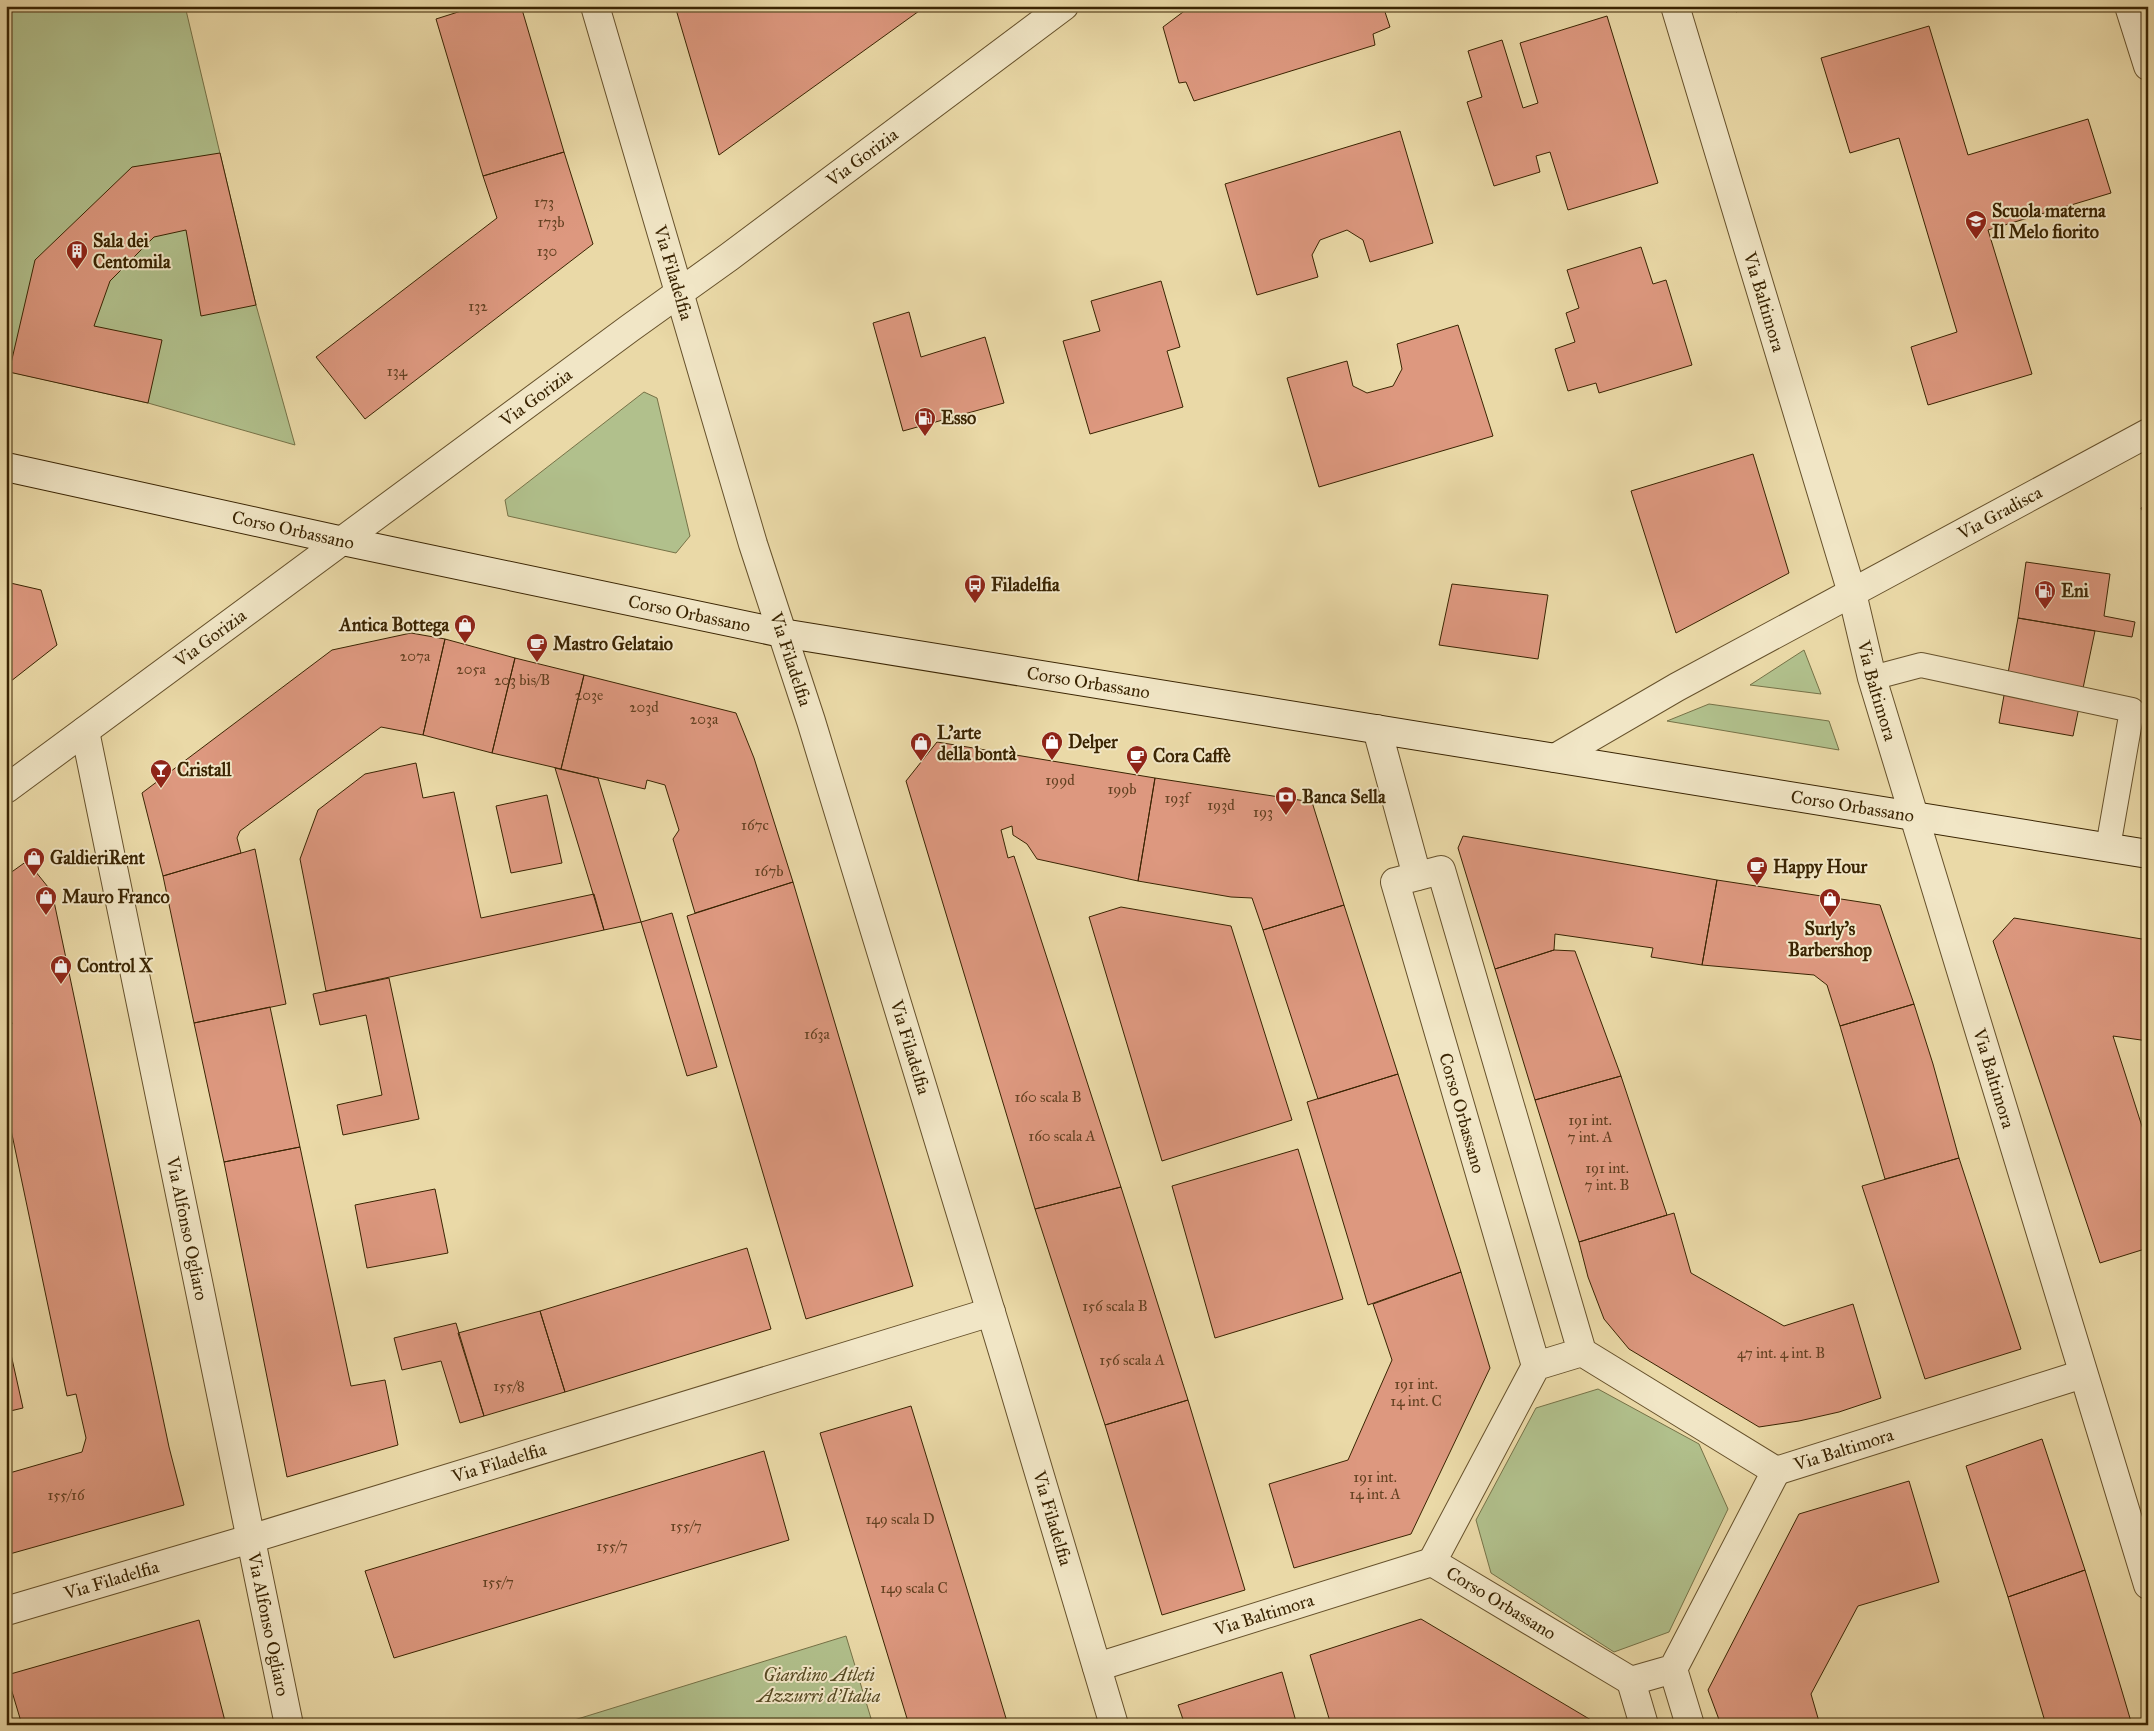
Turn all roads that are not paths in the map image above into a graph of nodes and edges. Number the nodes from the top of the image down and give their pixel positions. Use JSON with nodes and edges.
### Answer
{"nodes":[{"id":1,"x":595,"y":6,"type":"edge"},
{"id":2,"x":1064,"y":6,"type":"edge"},
{"id":3,"x":1675,"y":6,"type":"edge"},
{"id":4,"x":2129,"y":6,"type":"edge"},
{"id":5,"x":2148,"y":66,"type":"edge"},
{"id":6,"x":679,"y":292,"type":"junction"},
{"id":7,"x":2148,"y":433,"type":"edge"},
{"id":8,"x":6,"y":467,"type":"edge"},
{"id":9,"x":343,"y":541,"type":"junction"},
{"id":10,"x":1852,"y":593,"type":"junction"},
{"id":11,"x":782,"y":633,"type":"junction"},
{"id":12,"x":1872,"y":678,"type":"junction"},
{"id":13,"x":1377,"y":729,"type":"junction"},
{"id":14,"x":85,"y":731,"type":"junction"},
{"id":15,"x":1555,"y":758,"type":"junction"},
{"id":16,"x":6,"y":788,"type":"edge"},
{"id":17,"x":1914,"y":816,"type":"junction"},
{"id":18,"x":2108,"y":848,"type":"junction"},
{"id":19,"x":2148,"y":854,"type":"edge"},
{"id":20,"x":1417,"y":876,"type":"junction"},
{"id":21,"x":991,"y":1312,"type":"junction"},
{"id":22,"x":1582,"y":1352,"type":"junction"},
{"id":23,"x":1536,"y":1366,"type":"junction"},
{"id":24,"x":2083,"y":1374,"type":"junction"},
{"id":25,"x":1776,"y":1471,"type":"junction"},
{"id":26,"x":250,"y":1539,"type":"junction"},
{"id":27,"x":1432,"y":1562,"type":"junction"},
{"id":28,"x":2148,"y":1585,"type":"edge"},
{"id":29,"x":6,"y":1611,"type":"edge"},
{"id":30,"x":1097,"y":1667,"type":"junction"},
{"id":31,"x":1673,"y":1669,"type":"junction"},
{"id":32,"x":1631,"y":1681,"type":"junction"},
{"id":33,"x":288,"y":1725,"type":"edge"},
{"id":34,"x":1114,"y":1725,"type":"edge"},
{"id":35,"x":1644,"y":1725,"type":"edge"},
{"id":36,"x":1690,"y":1725,"type":"edge"}],
"edges":[{"from":1,"to":6,"type":"street","name":"Via Filadelfia"},
{"from":2,"to":6,"type":"street","name":"Via Gorizia"},
{"from":3,"to":10,"type":"street","name":"Via Baltimora"},
{"from":4,"to":5,"type":"street"},
{"from":6,"to":9,"type":"street","name":"Via Gorizia"},
{"from":6,"to":11,"type":"street","name":"Via Filadelfia"},
{"from":7,"to":10,"type":"street","name":"Via Gradisca"},
{"from":8,"to":9,"type":"street","name":"Corso Orbassano"},
{"from":9,"to":11,"type":"street","name":"Corso Orbassano"},
{"from":9,"to":14,"type":"street","name":"Via Gorizia"},
{"from":10,"to":12,"type":"street","name":"Via Baltimora"},
{"from":10,"to":15,"type":"street"},
{"from":11,"to":13,"type":"street","name":"Corso Orbassano"},
{"from":11,"to":21,"type":"street","name":"Via Filadelfia"},
{"from":12,"to":17,"type":"street","name":"Via Baltimora"},
{"from":12,"to":18,"type":"lane"},
{"from":13,"to":15,"type":"street","name":"Corso Orbassano"},
{"from":13,"to":20,"type":"street"},
{"from":14,"to":16,"type":"street","name":"Via Gorizia"},
{"from":14,"to":26,"type":"street","name":"Via Alfonso Ogliaro"},
{"from":15,"to":17,"type":"street","name":"Corso Orbassano"},
{"from":17,"to":18,"type":"street","name":"Corso Orbassano"},
{"from":17,"to":24,"type":"street","name":"Via Baltimora"},
{"from":18,"to":19,"type":"street","name":"Corso Orbassano"},
{"from":20,"to":22,"type":"street","name":"Corso Orbassano"},
{"from":20,"to":23,"type":"street","name":"Corso Orbassano"},
{"from":21,"to":26,"type":"street","name":"Via Filadelfia"},
{"from":21,"to":30,"type":"street","name":"Via Filadelfia"},
{"from":22,"to":23,"type":"street"},
{"from":22,"to":25,"type":"street"},
{"from":23,"to":27,"type":"street","name":"Corso Orbassano"},
{"from":24,"to":25,"type":"street","name":"Via Baltimora"},
{"from":24,"to":28,"type":"street","name":"Via Baltimora"},
{"from":25,"to":31,"type":"street"},
{"from":26,"to":29,"type":"street","name":"Via Filadelfia"},
{"from":26,"to":33,"type":"street","name":"Via Alfonso Ogliaro"},
{"from":27,"to":30,"type":"street","name":"Via Baltimora"},
{"from":27,"to":32,"type":"street","name":"Corso Orbassano"},
{"from":30,"to":34,"type":"street","name":"Via Filadelfia"},
{"from":31,"to":32,"type":"street"},
{"from":31,"to":36,"type":"street"},
{"from":32,"to":35,"type":"street"}]}
